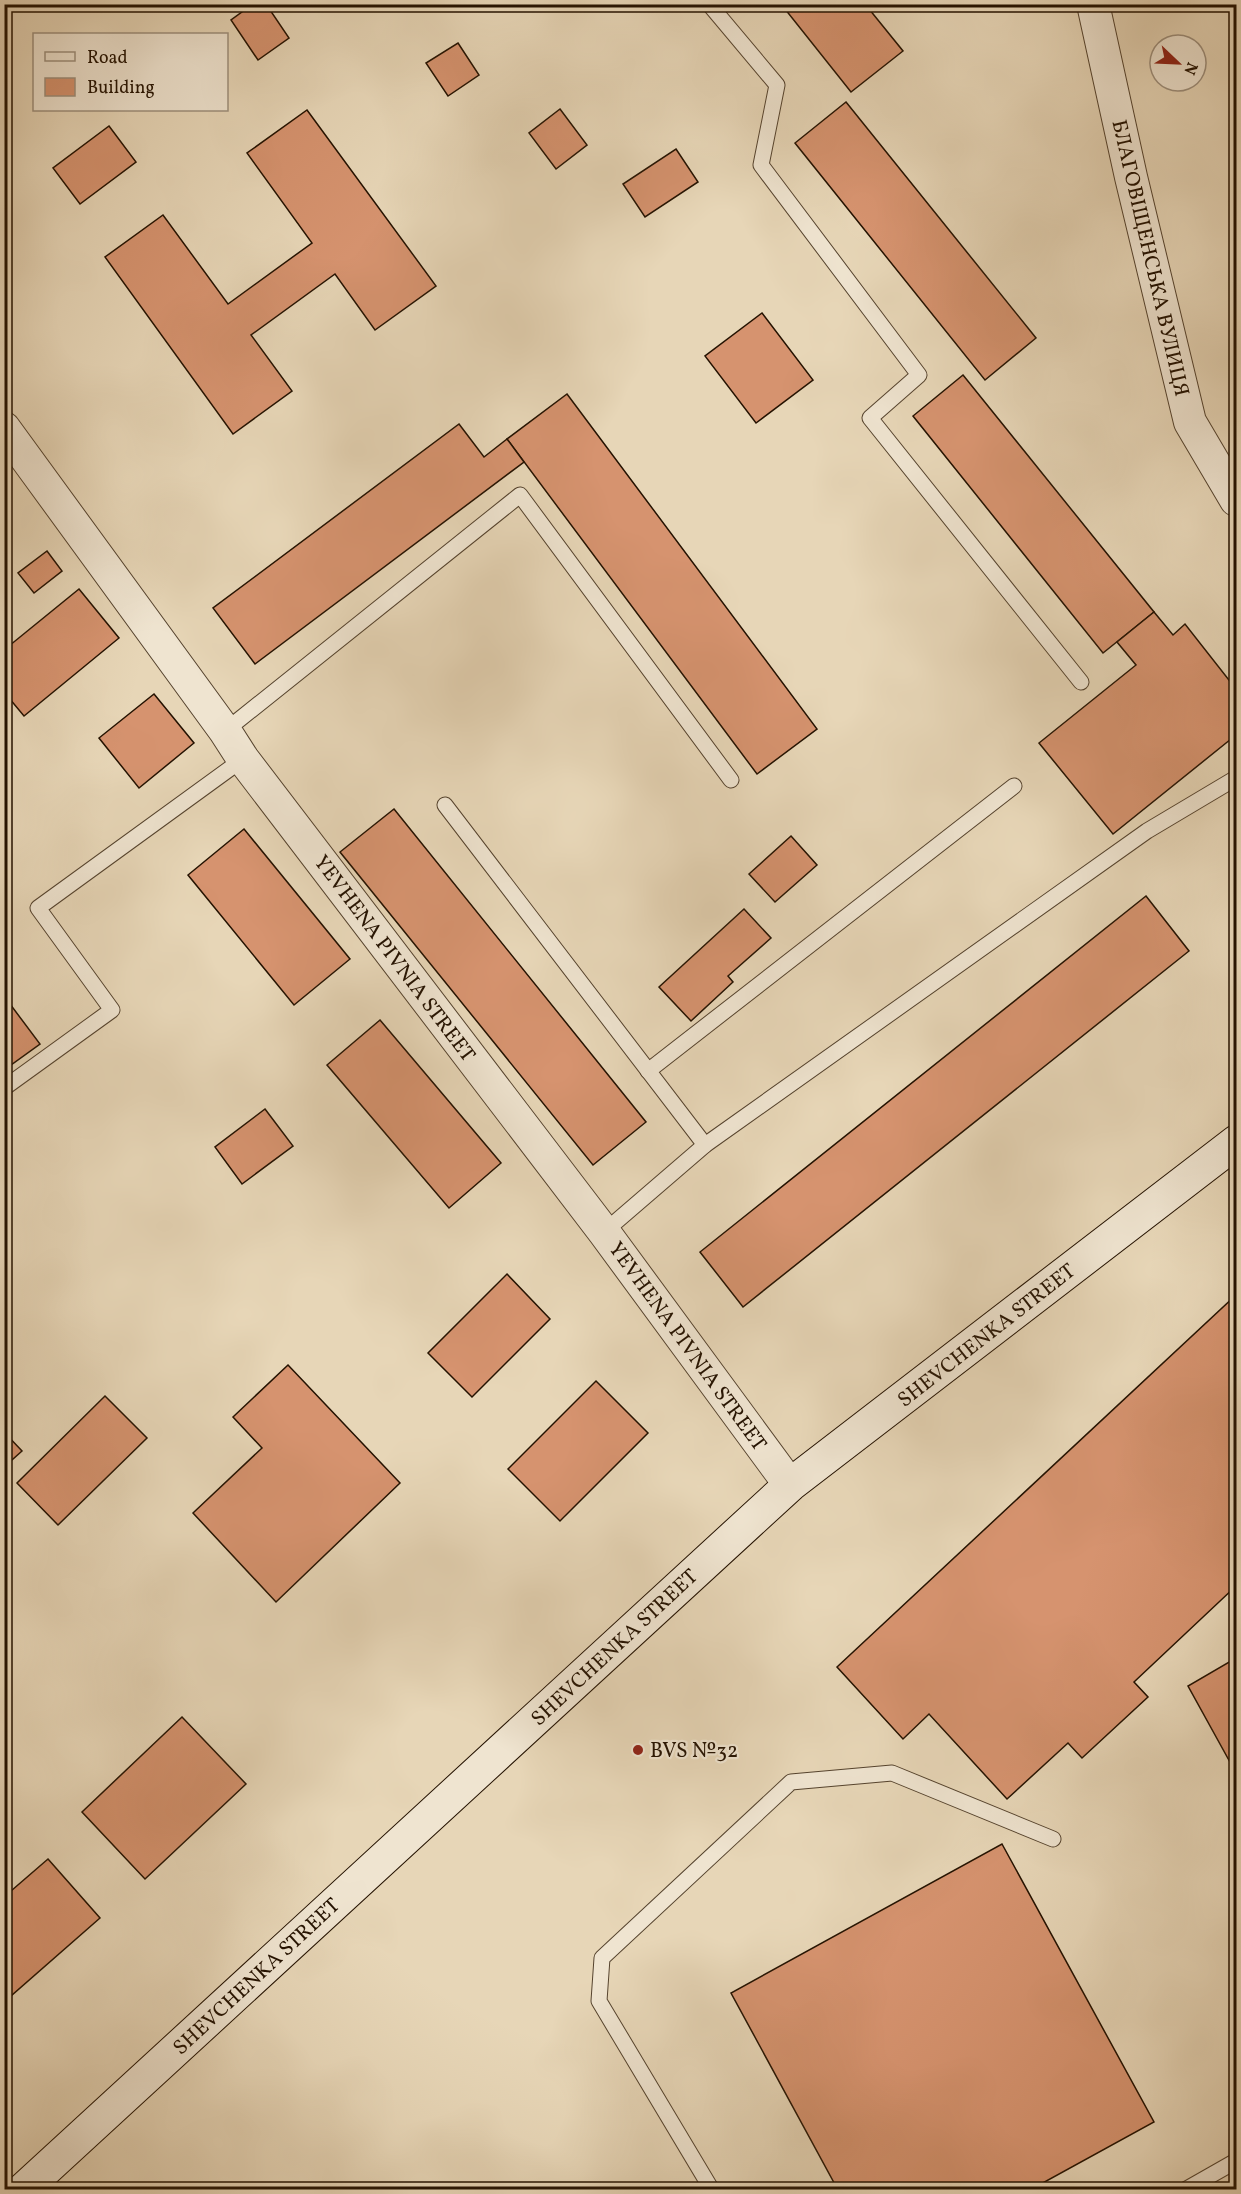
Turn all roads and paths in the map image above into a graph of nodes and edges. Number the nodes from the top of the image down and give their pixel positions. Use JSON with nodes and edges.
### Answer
{"nodes":[{"id":1,"x":709,"y":4,"type":"edge"},
{"id":2,"x":1093,"y":4,"type":"edge"},
{"id":3,"x":4,"y":428,"type":"edge"},
{"id":4,"x":1236,"y":500,"type":"edge"},
{"id":5,"x":1081,"y":682,"type":"dead end"},
{"id":6,"x":225,"y":731,"type":"junction"},
{"id":7,"x":243,"y":759,"type":"junction"},
{"id":8,"x":1236,"y":778,"type":"edge"},
{"id":9,"x":731,"y":780,"type":"dead end"},
{"id":10,"x":1014,"y":786,"type":"dead end"},
{"id":11,"x":445,"y":805,"type":"dead end"},
{"id":12,"x":648,"y":1071,"type":"junction"},
{"id":13,"x":4,"y":1088,"type":"edge"},
{"id":14,"x":1236,"y":1142,"type":"edge"},
{"id":15,"x":705,"y":1145,"type":"junction"},
{"id":16,"x":604,"y":1232,"type":"junction"},
{"id":17,"x":790,"y":1485,"type":"junction"},
{"id":18,"x":1053,"y":1839,"type":"dead end"},
{"id":19,"x":1236,"y":2161,"type":"edge"},
{"id":20,"x":23,"y":2190,"type":"edge"},
{"id":21,"x":712,"y":2190,"type":"edge"},
{"id":22,"x":1185,"y":2190,"type":"edge"}],
"edges":[{"from":1,"to":5,"type":"lane"},
{"from":2,"to":4,"type":"street","name":"БЛАГОВІЩЕНСЬКА ВУЛИЦЯ"},
{"from":3,"to":6,"type":"street","name":"YEVHENA PIVNIA STREET"},
{"from":6,"to":7,"type":"street","name":"YEVHENA PIVNIA STREET"},
{"from":6,"to":9,"type":"lane"},
{"from":7,"to":13,"type":"lane"},
{"from":7,"to":16,"type":"street","name":"YEVHENA PIVNIA STREET"},
{"from":8,"to":15,"type":"lane"},
{"from":10,"to":12,"type":"lane"},
{"from":11,"to":12,"type":"lane"},
{"from":12,"to":15,"type":"lane"},
{"from":14,"to":17,"type":"main road","name":"SHEVCHENKA STREET"},
{"from":15,"to":16,"type":"lane"},
{"from":16,"to":17,"type":"street","name":"YEVHENA PIVNIA STREET"},
{"from":17,"to":20,"type":"main road","name":"SHEVCHENKA STREET"},
{"from":18,"to":21,"type":"lane"},
{"from":19,"to":22,"type":"lane"}]}
